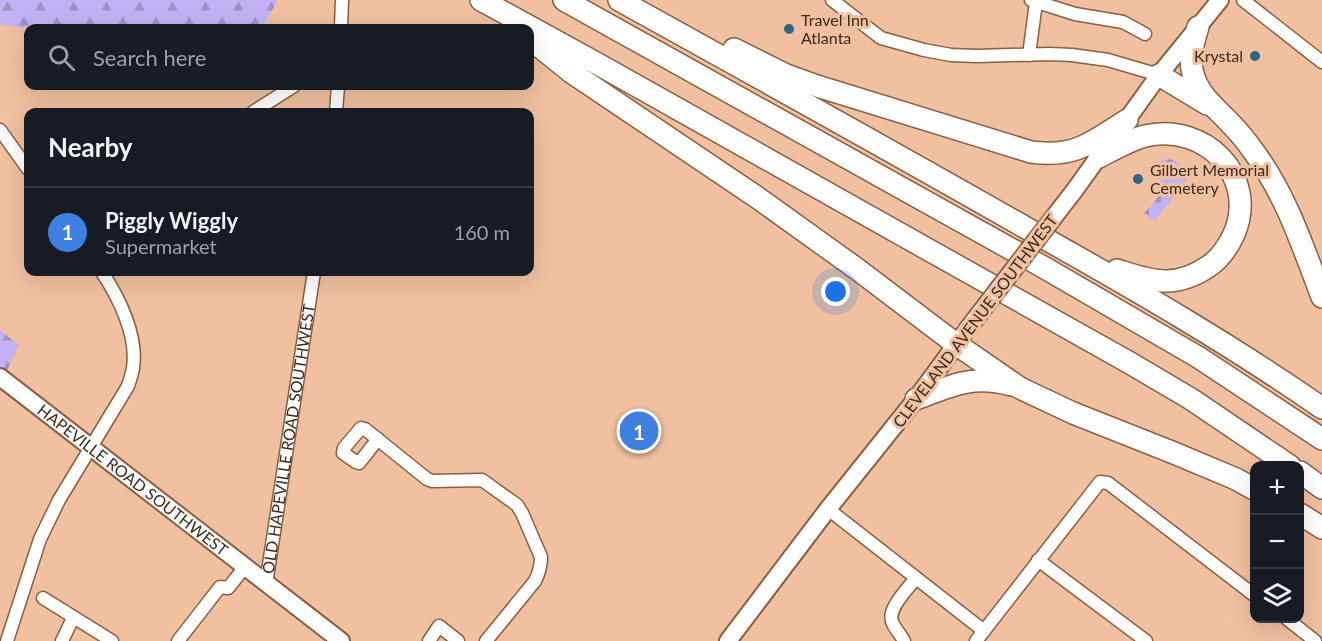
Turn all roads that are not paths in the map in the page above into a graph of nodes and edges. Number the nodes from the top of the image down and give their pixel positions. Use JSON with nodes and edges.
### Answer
{"nodes":[{"id":1,"x":342,"y":0,"type":"edge"},
{"id":2,"x":481,"y":0,"type":"edge"},
{"id":3,"x":564,"y":0,"type":"edge"},
{"id":4,"x":619,"y":0,"type":"edge"},
{"id":5,"x":643,"y":0,"type":"edge"},
{"id":6,"x":832,"y":0,"type":"edge"},
{"id":7,"x":1220,"y":0,"type":"edge"},
{"id":8,"x":1243,"y":0,"type":"edge"},
{"id":9,"x":1033,"y":1,"type":"edge"},
{"id":10,"x":499,"y":10,"type":"junction"},
{"id":11,"x":341,"y":24,"type":"edge"},
{"id":12,"x":514,"y":24,"type":"edge"},
{"id":13,"x":525,"y":24,"type":"edge"},
{"id":14,"x":1198,"y":27,"type":"junction"},
{"id":15,"x":534,"y":29,"type":"edge"},
{"id":16,"x":1145,"y":34,"type":"dead end"},
{"id":17,"x":534,"y":42,"type":"edge"},
{"id":18,"x":1029,"y":55,"type":"junction"},
{"id":19,"x":1322,"y":62,"type":"edge"},
{"id":20,"x":1159,"y":75,"type":"junction"},
{"id":21,"x":288,"y":90,"type":"edge"},
{"id":22,"x":338,"y":90,"type":"edge"},
{"id":23,"x":259,"y":108,"type":"edge"},
{"id":24,"x":336,"y":108,"type":"edge"},
{"id":25,"x":1218,"y":111,"type":"junction"},
{"id":26,"x":1127,"y":120,"type":"junction"},
{"id":27,"x":0,"y":130,"type":"edge"},
{"id":28,"x":1099,"y":157,"type":"junction"},
{"id":29,"x":24,"y":163,"type":"edge"},
{"id":30,"x":1082,"y":259,"type":"junction"},
{"id":31,"x":105,"y":276,"type":"edge"},
{"id":32,"x":313,"y":276,"type":"edge"},
{"id":33,"x":1322,"y":297,"type":"edge"},
{"id":34,"x":961,"y":338,"type":"junction"},
{"id":35,"x":0,"y":377,"type":"edge"},
{"id":36,"x":1020,"y":388,"type":"junction"},
{"id":37,"x":916,"y":399,"type":"junction"},
{"id":38,"x":1322,"y":408,"type":"edge"},
{"id":39,"x":1322,"y":439,"type":"edge"},
{"id":40,"x":378,"y":440,"type":"dead end"},
{"id":41,"x":91,"y":448,"type":"junction"},
{"id":42,"x":1284,"y":461,"type":"edge"},
{"id":43,"x":1304,"y":475,"type":"edge"},
{"id":44,"x":1250,"y":487,"type":"edge"},
{"id":45,"x":1322,"y":488,"type":"edge"},
{"id":46,"x":828,"y":509,"type":"junction"},
{"id":47,"x":1301,"y":515,"type":"edge"},
{"id":48,"x":1322,"y":528,"type":"edge"},
{"id":49,"x":1038,"y":560,"type":"junction"},
{"id":50,"x":245,"y":567,"type":"junction"},
{"id":51,"x":916,"y":578,"type":"junction"},
{"id":52,"x":266,"y":584,"type":"junction"},
{"id":53,"x":1250,"y":592,"type":"edge"},
{"id":54,"x":43,"y":598,"type":"dead end"},
{"id":55,"x":73,"y":618,"type":"junction"},
{"id":56,"x":1292,"y":623,"type":"edge"},
{"id":57,"x":980,"y":636,"type":"edge"},
{"id":58,"x":7,"y":641,"type":"edge"},
{"id":59,"x":62,"y":641,"type":"edge"},
{"id":60,"x":112,"y":641,"type":"edge"},
{"id":61,"x":178,"y":641,"type":"edge"},
{"id":62,"x":341,"y":641,"type":"edge"},
{"id":63,"x":429,"y":641,"type":"edge"},
{"id":64,"x":458,"y":641,"type":"edge"},
{"id":65,"x":486,"y":641,"type":"edge"},
{"id":66,"x":728,"y":641,"type":"edge"},
{"id":67,"x":904,"y":641,"type":"edge"},
{"id":68,"x":1146,"y":641,"type":"edge"},
{"id":69,"x":1315,"y":641,"type":"edge"}],
"edges":[{"from":1,"to":11,"type":"street"},
{"from":2,"to":10,"type":"highway"},
{"from":3,"to":39,"type":"highway"},
{"from":4,"to":30,"type":"highway"},
{"from":5,"to":26,"type":"highway"},
{"from":6,"to":18,"type":"street"},
{"from":7,"to":14,"type":"main road","name":"CLEVELAND AVENUE SOUTHWEST"},
{"from":8,"to":19,"type":"street"},
{"from":9,"to":16,"type":"street"},
{"from":9,"to":18,"type":"street"},
{"from":10,"to":12,"type":"highway"},
{"from":10,"to":13,"type":"highway"},
{"from":14,"to":20,"type":"main road","name":"CLEVELAND AVENUE SOUTHWEST"},
{"from":14,"to":25,"type":"highway"},
{"from":15,"to":42,"type":"highway"},
{"from":17,"to":34,"type":"highway"},
{"from":18,"to":20,"type":"street"},
{"from":20,"to":25,"type":"highway"},
{"from":20,"to":26,"type":"main road","name":"CLEVELAND AVENUE SOUTHWEST"},
{"from":21,"to":23,"type":"street"},
{"from":22,"to":24,"type":"street"},
{"from":25,"to":33,"type":"highway"},
{"from":26,"to":28,"type":"main road","name":"CLEVELAND AVENUE SOUTHWEST"},
{"from":27,"to":29,"type":"street"},
{"from":28,"to":30,"type":"highway"},
{"from":28,"to":34,"type":"main road","name":"CLEVELAND AVENUE SOUTHWEST","bridge":true},
{"from":30,"to":38,"type":"highway"},
{"from":31,"to":41,"type":"street"},
{"from":32,"to":52,"type":"street","name":"OLD HAPEVILLE ROAD SOUTHWEST"},
{"from":34,"to":36,"type":"highway"},
{"from":34,"to":37,"type":"main road","name":"CLEVELAND AVENUE SOUTHWEST"},
{"from":35,"to":41,"type":"main road","name":"HAPEVILLE ROAD SOUTHWEST"},
{"from":36,"to":37,"type":"highway"},
{"from":36,"to":44,"type":"highway"},
{"from":37,"to":46,"type":"main road","name":"CLEVELAND AVENUE SOUTHWEST"},
{"from":40,"to":65,"type":"street"},
{"from":41,"to":50,"type":"main road","name":"HAPEVILLE ROAD SOUTHWEST"},
{"from":41,"to":58,"type":"street"},
{"from":43,"to":45,"type":"highway"},
{"from":46,"to":51,"type":"street"},
{"from":46,"to":66,"type":"main road","name":"CLEVELAND AVENUE SOUTHWEST"},
{"from":47,"to":48,"type":"highway"},
{"from":49,"to":53,"type":"street"},
{"from":49,"to":57,"type":"street"},
{"from":49,"to":68,"type":"street"},
{"from":50,"to":52,"type":"main road","name":"HAPEVILLE ROAD SOUTHWEST"},
{"from":50,"to":61,"type":"street"},
{"from":51,"to":57,"type":"street"},
{"from":51,"to":67,"type":"street"},
{"from":52,"to":62,"type":"main road","name":"OLD HAPEVILLE ROAD SOUTHWEST"},
{"from":54,"to":55,"type":"street"},
{"from":55,"to":59,"type":"street"},
{"from":55,"to":60,"type":"street"},
{"from":56,"to":69,"type":"street"},
{"from":63,"to":64,"type":"street"}]}
